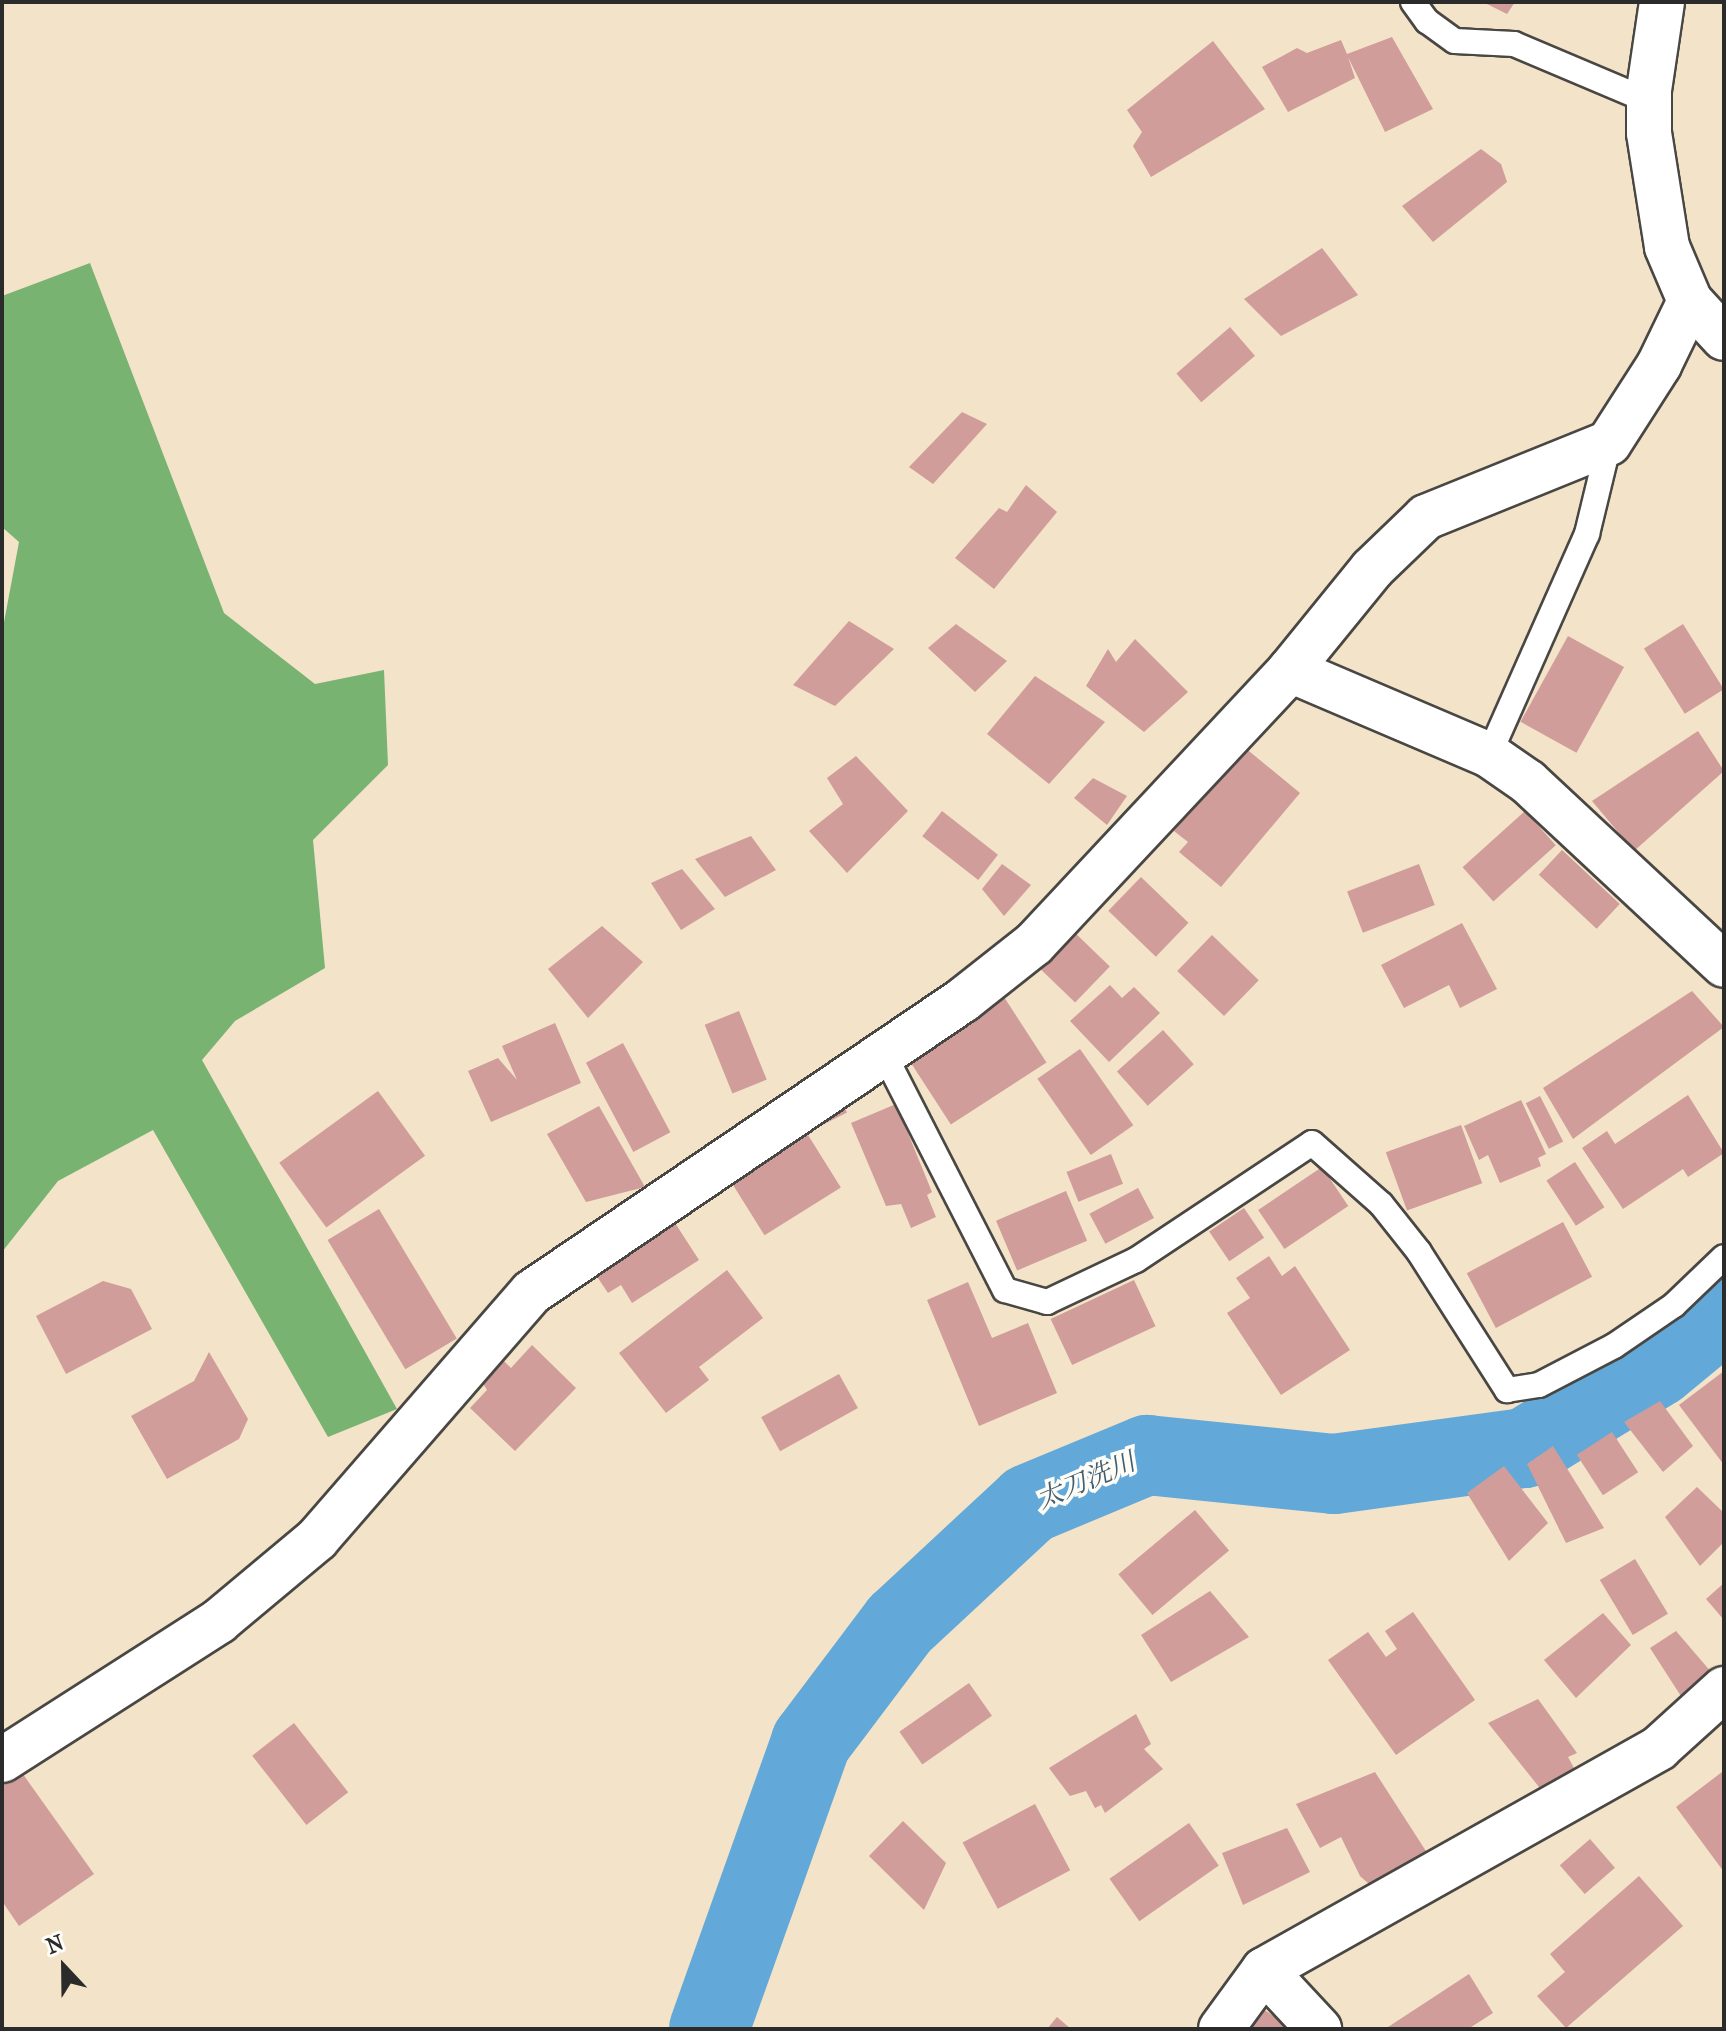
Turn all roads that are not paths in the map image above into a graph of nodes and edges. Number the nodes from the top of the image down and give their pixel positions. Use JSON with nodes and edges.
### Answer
{"nodes":[{"id":1,"x":1413,"y":2,"type":"edge"},
{"id":2,"x":1662,"y":2,"type":"edge"},
{"id":3,"x":1649,"y":101,"type":"junction"},
{"id":4,"x":1690,"y":301,"type":"junction"},
{"id":5,"x":1724,"y":338,"type":"edge"},
{"id":6,"x":1609,"y":443,"type":"junction"},
{"id":7,"x":1290,"y":670,"type":"junction"},
{"id":8,"x":1489,"y":755,"type":"junction"},
{"id":9,"x":1724,"y":965,"type":"edge"},
{"id":10,"x":884,"y":1054,"type":"junction"},
{"id":11,"x":1724,"y":1257,"type":"edge"},
{"id":12,"x":1724,"y":1689,"type":"edge"},
{"id":13,"x":2,"y":1760,"type":"edge"},
{"id":14,"x":1264,"y":1970,"type":"junction"},
{"id":15,"x":1221,"y":2029,"type":"edge"},
{"id":16,"x":1319,"y":2029,"type":"edge"}],
"edges":[{"from":1,"to":3,"type":"lane"},
{"from":2,"to":3,"type":"street"},
{"from":3,"to":4,"type":"street"},
{"from":4,"to":5,"type":"street"},
{"from":4,"to":6,"type":"street"},
{"from":6,"to":7,"type":"street"},
{"from":6,"to":8,"type":"lane"},
{"from":7,"to":8,"type":"street"},
{"from":7,"to":10,"type":"street"},
{"from":8,"to":9,"type":"street"},
{"from":10,"to":11,"type":"lane"},
{"from":10,"to":13,"type":"street"},
{"from":12,"to":14,"type":"street"},
{"from":14,"to":15,"type":"street"},
{"from":14,"to":16,"type":"street"}]}
